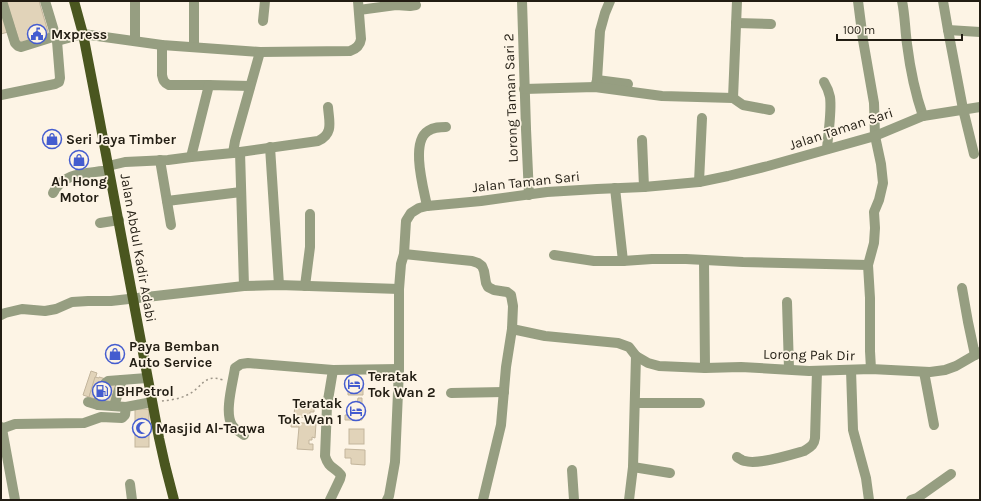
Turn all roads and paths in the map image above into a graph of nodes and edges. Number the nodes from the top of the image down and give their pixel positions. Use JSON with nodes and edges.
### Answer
{"nodes":[{"id":1,"x":2,"y":1,"type":"edge"},
{"id":2,"x":45,"y":1,"type":"edge"},
{"id":3,"x":74,"y":1,"type":"edge"},
{"id":4,"x":136,"y":1,"type":"edge"},
{"id":5,"x":194,"y":1,"type":"edge"},
{"id":6,"x":264,"y":1,"type":"edge"},
{"id":7,"x":522,"y":1,"type":"edge"},
{"id":8,"x":610,"y":1,"type":"edge"},
{"id":9,"x":738,"y":1,"type":"edge"},
{"id":10,"x":858,"y":1,"type":"edge"},
{"id":11,"x":902,"y":1,"type":"edge"},
{"id":12,"x":943,"y":1,"type":"edge"},
{"id":13,"x":359,"y":5,"type":"edge"},
{"id":14,"x":416,"y":5,"type":"dead end"},
{"id":15,"x":263,"y":21,"type":"dead end"},
{"id":16,"x":736,"y":23,"type":"junction"},
{"id":17,"x":771,"y":24,"type":"dead end"},
{"id":18,"x":948,"y":30,"type":"junction"},
{"id":19,"x":980,"y":32,"type":"edge"},
{"id":20,"x":82,"y":34,"type":"junction"},
{"id":21,"x":56,"y":39,"type":"junction"},
{"id":22,"x":135,"y":41,"type":"junction"},
{"id":23,"x":162,"y":45,"type":"junction"},
{"id":24,"x":194,"y":47,"type":"junction"},
{"id":25,"x":260,"y":52,"type":"junction"},
{"id":26,"x":824,"y":82,"type":"dead end"},
{"id":27,"x":596,"y":84,"type":"junction"},
{"id":28,"x":628,"y":84,"type":"dead end"},
{"id":29,"x":209,"y":86,"type":"junction"},
{"id":30,"x":250,"y":86,"type":"junction"},
{"id":31,"x":524,"y":89,"type":"junction"},
{"id":32,"x":1,"y":95,"type":"edge"},
{"id":33,"x":733,"y":98,"type":"junction"},
{"id":34,"x":328,"y":107,"type":"dead end"},
{"id":35,"x":980,"y":107,"type":"edge"},
{"id":36,"x":963,"y":109,"type":"junction"},
{"id":37,"x":770,"y":110,"type":"dead end"},
{"id":38,"x":923,"y":116,"type":"junction"},
{"id":39,"x":702,"y":118,"type":"dead end"},
{"id":40,"x":446,"y":127,"type":"dead end"},
{"id":41,"x":875,"y":136,"type":"junction"},
{"id":42,"x":642,"y":140,"type":"dead end"},
{"id":43,"x":270,"y":147,"type":"junction"},
{"id":44,"x":827,"y":149,"type":"junction"},
{"id":45,"x":236,"y":152,"type":"junction"},
{"id":46,"x":974,"y":154,"type":"dead end"},
{"id":47,"x":191,"y":157,"type":"junction"},
{"id":48,"x":160,"y":160,"type":"junction"},
{"id":49,"x":109,"y":168,"type":"junction"},
{"id":50,"x":699,"y":182,"type":"junction"},
{"id":51,"x":644,"y":187,"type":"junction"},
{"id":52,"x":615,"y":188,"type":"junction"},
{"id":53,"x":241,"y":192,"type":"junction"},
{"id":54,"x":53,"y":194,"type":"dead end"},
{"id":55,"x":529,"y":195,"type":"junction"},
{"id":56,"x":167,"y":200,"type":"junction"},
{"id":57,"x":427,"y":206,"type":"junction"},
{"id":58,"x":310,"y":214,"type":"dead end"},
{"id":59,"x":119,"y":220,"type":"junction"},
{"id":60,"x":100,"y":223,"type":"dead end"},
{"id":61,"x":171,"y":225,"type":"dead end"},
{"id":62,"x":404,"y":254,"type":"junction"},
{"id":63,"x":554,"y":255,"type":"dead end"},
{"id":64,"x":704,"y":260,"type":"junction"},
{"id":65,"x":623,"y":261,"type":"junction"},
{"id":66,"x":868,"y":265,"type":"junction"},
{"id":67,"x":279,"y":285,"type":"junction"},
{"id":68,"x":244,"y":286,"type":"junction"},
{"id":69,"x":305,"y":286,"type":"junction"},
{"id":70,"x":962,"y":288,"type":"dead end"},
{"id":71,"x":399,"y":289,"type":"junction"},
{"id":72,"x":133,"y":299,"type":"junction"},
{"id":73,"x":788,"y":302,"type":"dead end"},
{"id":74,"x":1,"y":315,"type":"edge"},
{"id":75,"x":512,"y":329,"type":"junction"},
{"id":76,"x":978,"y":354,"type":"edge"},
{"id":77,"x":636,"y":356,"type":"junction"},
{"id":78,"x":705,"y":368,"type":"junction"},
{"id":79,"x":399,"y":369,"type":"junction"},
{"id":80,"x":871,"y":369,"type":"junction"},
{"id":81,"x":333,"y":370,"type":"junction"},
{"id":82,"x":788,"y":370,"type":"junction"},
{"id":83,"x":851,"y":370,"type":"junction"},
{"id":84,"x":817,"y":371,"type":"junction"},
{"id":85,"x":924,"y":372,"type":"junction"},
{"id":86,"x":147,"y":378,"type":"junction"},
{"id":87,"x":217,"y":378,"type":"dead end"},
{"id":88,"x":122,"y":380,"type":"junction"},
{"id":89,"x":504,"y":392,"type":"junction"},
{"id":90,"x":451,"y":393,"type":"dead end"},
{"id":91,"x":88,"y":402,"type":"dead end"},
{"id":92,"x":152,"y":402,"type":"junction"},
{"id":93,"x":635,"y":403,"type":"junction"},
{"id":94,"x":700,"y":403,"type":"dead end"},
{"id":95,"x":98,"y":405,"type":"junction"},
{"id":96,"x":114,"y":406,"type":"junction"},
{"id":97,"x":126,"y":407,"type":"junction"},
{"id":98,"x":934,"y":425,"type":"dead end"},
{"id":99,"x":1,"y":428,"type":"edge"},
{"id":100,"x":244,"y":435,"type":"dead end"},
{"id":101,"x":737,"y":457,"type":"dead end"},
{"id":102,"x":633,"y":467,"type":"junction"},
{"id":103,"x":572,"y":470,"type":"dead end"},
{"id":104,"x":670,"y":473,"type":"dead end"},
{"id":105,"x":951,"y":474,"type":"dead end"},
{"id":106,"x":130,"y":484,"type":"dead end"},
{"id":107,"x":915,"y":499,"type":"edge"},
{"id":108,"x":14,"y":500,"type":"edge"},
{"id":109,"x":132,"y":500,"type":"edge"},
{"id":110,"x":174,"y":500,"type":"edge"},
{"id":111,"x":330,"y":500,"type":"edge"},
{"id":112,"x":387,"y":500,"type":"edge"},
{"id":113,"x":484,"y":500,"type":"edge"},
{"id":114,"x":574,"y":500,"type":"edge"},
{"id":115,"x":629,"y":500,"type":"edge"},
{"id":116,"x":869,"y":500,"type":"edge"}],
"edges":[{"from":1,"to":21,"type":"street"},
{"from":2,"to":21,"type":"street"},
{"from":3,"to":20,"type":"main road","name":"Jalan Abdul Kadir Adabi"},
{"from":4,"to":22,"type":"street"},
{"from":5,"to":24,"type":"street"},
{"from":6,"to":15,"type":"street"},
{"from":7,"to":31,"type":"street","name":"Lorong Taman Sari 2"},
{"from":8,"to":27,"type":"street"},
{"from":9,"to":16,"type":"street"},
{"from":10,"to":41,"type":"street"},
{"from":11,"to":38,"type":"street"},
{"from":12,"to":18,"type":"street"},
{"from":13,"to":14,"type":"street"},
{"from":13,"to":25,"type":"street"},
{"from":16,"to":17,"type":"street"},
{"from":16,"to":33,"type":"street"},
{"from":18,"to":19,"type":"street"},
{"from":18,"to":36,"type":"street"},
{"from":20,"to":21,"type":"street"},
{"from":20,"to":22,"type":"street"},
{"from":20,"to":49,"type":"main road","name":"Jalan Abdul Kadir Adabi"},
{"from":21,"to":32,"type":"street"},
{"from":22,"to":23,"type":"street"},
{"from":23,"to":24,"type":"street"},
{"from":23,"to":29,"type":"street"},
{"from":24,"to":25,"type":"street"},
{"from":25,"to":30,"type":"street"},
{"from":26,"to":44,"type":"street"},
{"from":27,"to":28,"type":"street"},
{"from":27,"to":31,"type":"street"},
{"from":27,"to":33,"type":"street"},
{"from":29,"to":30,"type":"street"},
{"from":29,"to":47,"type":"street"},
{"from":30,"to":45,"type":"street"},
{"from":31,"to":55,"type":"street","name":"Lorong Taman Sari 2"},
{"from":33,"to":37,"type":"street"},
{"from":34,"to":43,"type":"street"},
{"from":35,"to":36,"type":"street","name":"Jalan Taman Sari"},
{"from":36,"to":38,"type":"street","name":"Jalan Taman Sari"},
{"from":36,"to":46,"type":"street"},
{"from":38,"to":41,"type":"street","name":"Jalan Taman Sari"},
{"from":39,"to":50,"type":"street"},
{"from":40,"to":57,"type":"street"},
{"from":41,"to":44,"type":"street","name":"Jalan Taman Sari"},
{"from":41,"to":66,"type":"street"},
{"from":42,"to":51,"type":"street"},
{"from":43,"to":45,"type":"street"},
{"from":43,"to":67,"type":"street"},
{"from":44,"to":50,"type":"street","name":"Jalan Taman Sari"},
{"from":45,"to":47,"type":"street"},
{"from":45,"to":53,"type":"street"},
{"from":47,"to":48,"type":"street"},
{"from":48,"to":49,"type":"street"},
{"from":48,"to":56,"type":"street"},
{"from":49,"to":54,"type":"street"},
{"from":49,"to":59,"type":"main road","name":"Jalan Abdul Kadir Adabi"},
{"from":50,"to":51,"type":"street","name":"Jalan Taman Sari"},
{"from":51,"to":52,"type":"street","name":"Jalan Taman Sari"},
{"from":52,"to":55,"type":"street","name":"Jalan Taman Sari"},
{"from":52,"to":65,"type":"street"},
{"from":53,"to":56,"type":"street"},
{"from":53,"to":68,"type":"street"},
{"from":55,"to":57,"type":"street","name":"Jalan Taman Sari"},
{"from":56,"to":61,"type":"street"},
{"from":57,"to":62,"type":"street","name":"Jalan Taman Sari"},
{"from":58,"to":69,"type":"street"},
{"from":59,"to":60,"type":"street"},
{"from":59,"to":72,"type":"main road","name":"Jalan Abdul Kadir Adabi"},
{"from":62,"to":71,"type":"street","name":"Jalan Taman Sari"},
{"from":62,"to":75,"type":"street"},
{"from":63,"to":65,"type":"street"},
{"from":64,"to":65,"type":"street"},
{"from":64,"to":66,"type":"street"},
{"from":64,"to":78,"type":"street"},
{"from":66,"to":80,"type":"street"},
{"from":67,"to":68,"type":"street"},
{"from":67,"to":69,"type":"street"},
{"from":68,"to":72,"type":"street"},
{"from":69,"to":71,"type":"street"},
{"from":70,"to":76,"type":"street"},
{"from":71,"to":79,"type":"street","name":"Jalan Taman Sari"},
{"from":72,"to":74,"type":"street"},
{"from":72,"to":86,"type":"main road","name":"Jalan Abdul Kadir Adabi"},
{"from":73,"to":82,"type":"street"},
{"from":75,"to":77,"type":"street","name":"Lorong Pak Dir"},
{"from":75,"to":89,"type":"street"},
{"from":76,"to":85,"type":"street","name":"Lorong Pak Dir"},
{"from":77,"to":78,"type":"street","name":"Lorong Pak Dir"},
{"from":77,"to":93,"type":"street"},
{"from":78,"to":82,"type":"street","name":"Lorong Pak Dir"},
{"from":79,"to":81,"type":"street"},
{"from":79,"to":112,"type":"street","name":"Jalan Taman Sari"},
{"from":80,"to":83,"type":"street","name":"Lorong Pak Dir"},
{"from":80,"to":85,"type":"street","name":"Lorong Pak Dir"},
{"from":81,"to":100,"type":"street"},
{"from":81,"to":111,"type":"street"},
{"from":82,"to":84,"type":"street","name":"Lorong Pak Dir"},
{"from":83,"to":84,"type":"street","name":"Lorong Pak Dir"},
{"from":83,"to":116,"type":"street"},
{"from":84,"to":101,"type":"street"},
{"from":85,"to":98,"type":"street"},
{"from":86,"to":88,"type":"street"},
{"from":86,"to":92,"type":"main road","name":"Jalan Abdul Kadir Adabi"},
{"from":87,"to":92,"type":"path"},
{"from":88,"to":95,"type":"street"},
{"from":88,"to":96,"type":"street"},
{"from":89,"to":90,"type":"street"},
{"from":89,"to":113,"type":"street"},
{"from":91,"to":95,"type":"street"},
{"from":92,"to":97,"type":"street"},
{"from":92,"to":110,"type":"main road","name":"Jalan Abdul Kadir Adabi"},
{"from":93,"to":94,"type":"street"},
{"from":93,"to":102,"type":"street"},
{"from":95,"to":96,"type":"street"},
{"from":96,"to":97,"type":"street"},
{"from":97,"to":99,"type":"street"},
{"from":99,"to":108,"type":"street"},
{"from":102,"to":104,"type":"street"},
{"from":102,"to":115,"type":"street"},
{"from":103,"to":114,"type":"street"},
{"from":105,"to":107,"type":"street"},
{"from":106,"to":109,"type":"street"}]}
